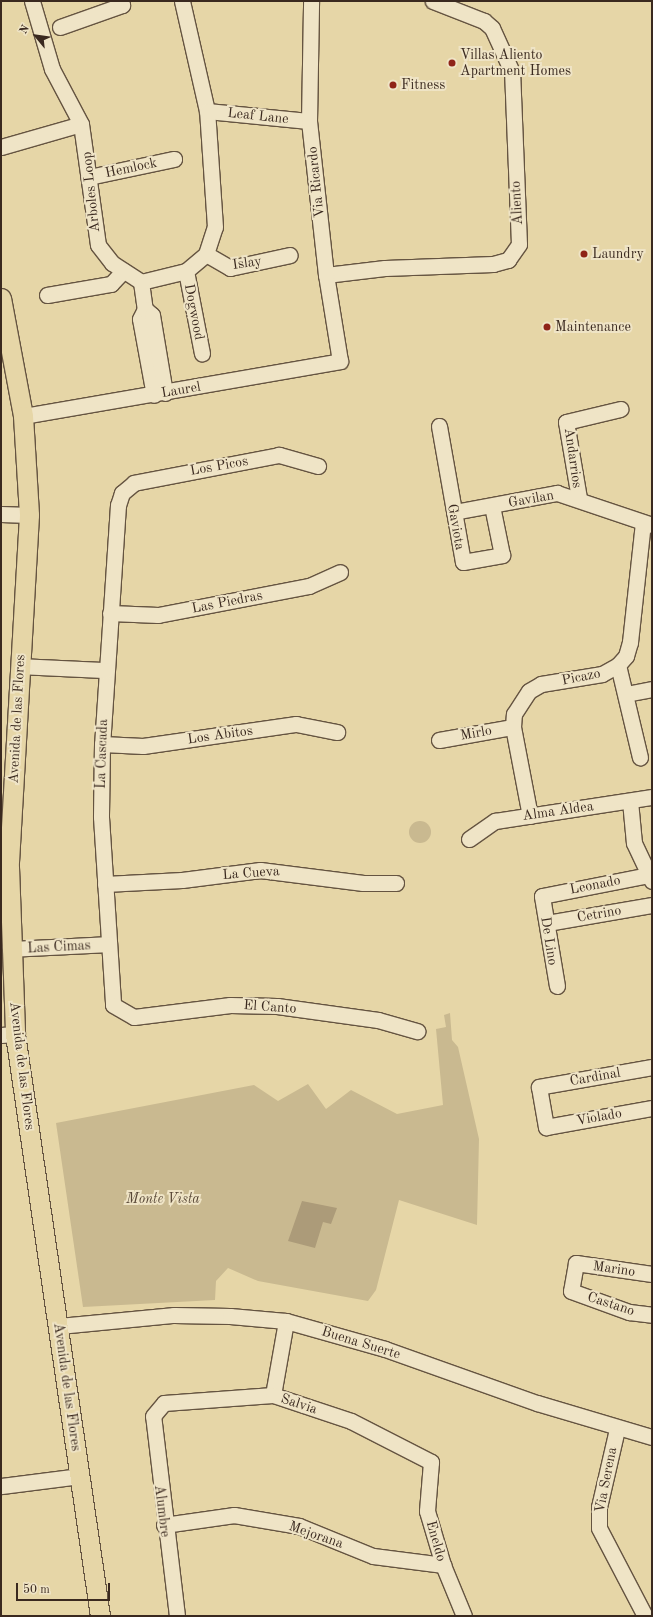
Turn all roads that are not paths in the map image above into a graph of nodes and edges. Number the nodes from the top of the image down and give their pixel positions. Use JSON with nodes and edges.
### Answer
{"nodes":[{"id":1,"x":32,"y":1,"type":"edge"},
{"id":2,"x":120,"y":1,"type":"edge"},
{"id":3,"x":182,"y":1,"type":"edge"},
{"id":4,"x":311,"y":1,"type":"edge"},
{"id":5,"x":433,"y":1,"type":"edge"},
{"id":6,"x":60,"y":27,"type":"dead end"},
{"id":7,"x":207,"y":111,"type":"junction"},
{"id":8,"x":309,"y":121,"type":"junction"},
{"id":9,"x":81,"y":124,"type":"junction"},
{"id":10,"x":1,"y":147,"type":"edge"},
{"id":11,"x":174,"y":159,"type":"dead end"},
{"id":12,"x":89,"y":177,"type":"junction"},
{"id":13,"x":206,"y":254,"type":"junction"},
{"id":14,"x":290,"y":255,"type":"dead end"},
{"id":15,"x":124,"y":271,"type":"junction"},
{"id":16,"x":186,"y":271,"type":"junction"},
{"id":17,"x":326,"y":275,"type":"junction"},
{"id":18,"x":141,"y":282,"type":"junction"},
{"id":19,"x":47,"y":295,"type":"dead end"},
{"id":20,"x":1,"y":298,"type":"edge"},
{"id":21,"x":202,"y":353,"type":"dead end"},
{"id":22,"x":340,"y":361,"type":"joint"},
{"id":23,"x":159,"y":394,"type":"junction"},
{"id":24,"x":620,"y":409,"type":"dead end"},
{"id":25,"x":23,"y":416,"type":"junction"},
{"id":26,"x":439,"y":426,"type":"dead end"},
{"id":27,"x":318,"y":466,"type":"dead end"},
{"id":28,"x":122,"y":492,"type":"joint"},
{"id":29,"x":579,"y":498,"type":"junction"},
{"id":30,"x":492,"y":506,"type":"junction"},
{"id":31,"x":454,"y":512,"type":"junction"},
{"id":32,"x":1,"y":514,"type":"edge"},
{"id":33,"x":29,"y":515,"type":"junction"},
{"id":34,"x":647,"y":524,"type":"edge"},
{"id":35,"x":340,"y":572,"type":"dead end"},
{"id":36,"x":110,"y":613,"type":"junction"},
{"id":37,"x":618,"y":665,"type":"junction"},
{"id":38,"x":20,"y":666,"type":"junction"},
{"id":39,"x":106,"y":670,"type":"junction"},
{"id":40,"x":652,"y":689,"type":"edge"},
{"id":41,"x":626,"y":694,"type":"junction"},
{"id":42,"x":513,"y":727,"type":"junction"},
{"id":43,"x":337,"y":732,"type":"dead end"},
{"id":44,"x":439,"y":740,"type":"dead end"},
{"id":45,"x":102,"y":744,"type":"junction"},
{"id":46,"x":640,"y":757,"type":"dead end"},
{"id":47,"x":652,"y":797,"type":"edge"},
{"id":48,"x":630,"y":801,"type":"junction"},
{"id":49,"x":530,"y":816,"type":"junction"},
{"id":50,"x":469,"y":839,"type":"dead end"},
{"id":51,"x":651,"y":879,"type":"edge"},
{"id":52,"x":396,"y":883,"type":"dead end"},
{"id":53,"x":105,"y":884,"type":"junction"},
{"id":54,"x":542,"y":896,"type":"joint"},
{"id":55,"x":652,"y":905,"type":"edge"},
{"id":56,"x":546,"y":923,"type":"junction"},
{"id":57,"x":108,"y":944,"type":"junction"},
{"id":58,"x":10,"y":949,"type":"junction"},
{"id":59,"x":556,"y":986,"type":"dead end"},
{"id":60,"x":122,"y":1012,"type":"joint"},
{"id":61,"x":417,"y":1031,"type":"dead end"},
{"id":62,"x":8,"y":1035,"type":"edge"},
{"id":63,"x":652,"y":1067,"type":"edge"},
{"id":64,"x":652,"y":1108,"type":"edge"},
{"id":65,"x":546,"y":1127,"type":"joint"},
{"id":66,"x":652,"y":1274,"type":"edge"},
{"id":67,"x":571,"y":1291,"type":"joint"},
{"id":68,"x":652,"y":1315,"type":"edge"},
{"id":69,"x":286,"y":1321,"type":"junction"},
{"id":70,"x":59,"y":1326,"type":"junction"},
{"id":71,"x":273,"y":1395,"type":"junction"},
{"id":72,"x":158,"y":1407,"type":"joint"},
{"id":73,"x":617,"y":1429,"type":"junction"},
{"id":74,"x":652,"y":1437,"type":"edge"},
{"id":75,"x":430,"y":1462,"type":"joint"},
{"id":76,"x":80,"y":1476,"type":"junction"},
{"id":77,"x":1,"y":1486,"type":"edge"},
{"id":78,"x":164,"y":1525,"type":"junction"},
{"id":79,"x":442,"y":1565,"type":"junction"},
{"id":80,"x":100,"y":1616,"type":"edge"},
{"id":81,"x":177,"y":1616,"type":"edge"},
{"id":82,"x":464,"y":1616,"type":"edge"},
{"id":83,"x":645,"y":1616,"type":"edge"}],
"edges":[{"from":1,"to":9,"type":"street","name":"Arboles Loop"},
{"from":2,"to":6,"type":"street"},
{"from":3,"to":7,"type":"street"},
{"from":4,"to":8,"type":"street","name":"Via Ricardo"},
{"from":5,"to":17,"type":"street","name":"Aliento"},
{"from":7,"to":8,"type":"street","name":"Leaf Lane"},
{"from":7,"to":13,"type":"street"},
{"from":8,"to":17,"type":"street","name":"Via Ricardo"},
{"from":9,"to":10,"type":"street"},
{"from":9,"to":12,"type":"street","name":"Arboles Loop"},
{"from":11,"to":12,"type":"street","name":"Hemlock"},
{"from":12,"to":15,"type":"street","name":"Arboles Loop"},
{"from":13,"to":14,"type":"street","name":"Islay"},
{"from":13,"to":16,"type":"street"},
{"from":15,"to":18,"type":"street","name":"Arboles Loop"},
{"from":15,"to":19,"type":"street"},
{"from":16,"to":18,"type":"street"},
{"from":16,"to":21,"type":"street","name":"Dogwood"},
{"from":17,"to":22,"type":"street","name":"Via Ricardo"},
{"from":18,"to":23,"type":"street"},
{"from":20,"to":25,"type":"main road","name":"Avenida de las Flores"},
{"from":22,"to":23,"type":"street","name":"Laurel"},
{"from":23,"to":25,"type":"street","name":"Laurel"},
{"from":24,"to":29,"type":"street","name":"Andarrios"},
{"from":25,"to":33,"type":"main road","name":"Avenida de las Flores"},
{"from":26,"to":31,"type":"street","name":"Gaviota"},
{"from":27,"to":28,"type":"street","name":"Los Picos"},
{"from":28,"to":36,"type":"street","name":"La Cascada"},
{"from":29,"to":30,"type":"street","name":"Gavilan"},
{"from":29,"to":34,"type":"street","name":"Gavilan"},
{"from":30,"to":31,"type":"street","name":"Gavilan"},
{"from":30,"to":31,"type":"street","name":"Gaviota"},
{"from":32,"to":33,"type":"street"},
{"from":33,"to":38,"type":"main road","name":"Avenida de las Flores"},
{"from":34,"to":37,"type":"street","name":"Picazo"},
{"from":35,"to":36,"type":"street","name":"Las Piedras"},
{"from":36,"to":39,"type":"street","name":"La Cascada"},
{"from":37,"to":41,"type":"street"},
{"from":37,"to":42,"type":"street","name":"Picazo"},
{"from":38,"to":39,"type":"street"},
{"from":38,"to":58,"type":"main road","name":"Avenida de las Flores"},
{"from":39,"to":45,"type":"street","name":"La Cascada"},
{"from":40,"to":41,"type":"street"},
{"from":41,"to":46,"type":"street"},
{"from":42,"to":44,"type":"street","name":"Mirlo"},
{"from":42,"to":49,"type":"street","name":"Picazo"},
{"from":43,"to":45,"type":"street","name":"Los Abitos"},
{"from":45,"to":53,"type":"street","name":"La Cascada"},
{"from":47,"to":48,"type":"street","name":"Alma Aldea"},
{"from":48,"to":49,"type":"street","name":"Alma Aldea"},
{"from":48,"to":51,"type":"street"},
{"from":49,"to":50,"type":"street","name":"Alma Aldea"},
{"from":51,"to":54,"type":"street","name":"Leonado"},
{"from":52,"to":53,"type":"street","name":"La Cueva"},
{"from":53,"to":57,"type":"street","name":"La Cascada"},
{"from":54,"to":56,"type":"street","name":"De Lino"},
{"from":55,"to":56,"type":"street","name":"Cetrino"},
{"from":56,"to":59,"type":"street","name":"De Lino"},
{"from":57,"to":58,"type":"street","name":"Las Cimas"},
{"from":57,"to":60,"type":"street","name":"La Cascada"},
{"from":58,"to":62,"type":"main road","name":"Avenida de las Flores"},
{"from":60,"to":61,"type":"street","name":"El Canto"},
{"from":62,"to":70,"type":"main road","name":"Avenida de las Flores"},
{"from":63,"to":65,"type":"street","name":"Cardinal"},
{"from":64,"to":65,"type":"street","name":"Violado"},
{"from":66,"to":67,"type":"street","name":"Marino"},
{"from":67,"to":68,"type":"street","name":"Castano"},
{"from":69,"to":70,"type":"street","name":"Buena Suerte"},
{"from":69,"to":71,"type":"street"},
{"from":69,"to":73,"type":"street","name":"Buena Suerte"},
{"from":70,"to":76,"type":"main road","name":"Avenida de las Flores"},
{"from":71,"to":72,"type":"street","name":"Salvia"},
{"from":71,"to":75,"type":"street","name":"Salvia"},
{"from":72,"to":78,"type":"street","name":"Alumbre"},
{"from":73,"to":74,"type":"street","name":"Buena Suerte"},
{"from":73,"to":83,"type":"street","name":"Via Serena"},
{"from":75,"to":79,"type":"street","name":"Eneldo"},
{"from":76,"to":77,"type":"street"},
{"from":76,"to":80,"type":"main road","name":"Avenida de las Flores"},
{"from":78,"to":79,"type":"street","name":"Mejorana"},
{"from":78,"to":81,"type":"street","name":"Alumbre"},
{"from":79,"to":82,"type":"street","name":"Eneldo"}]}
